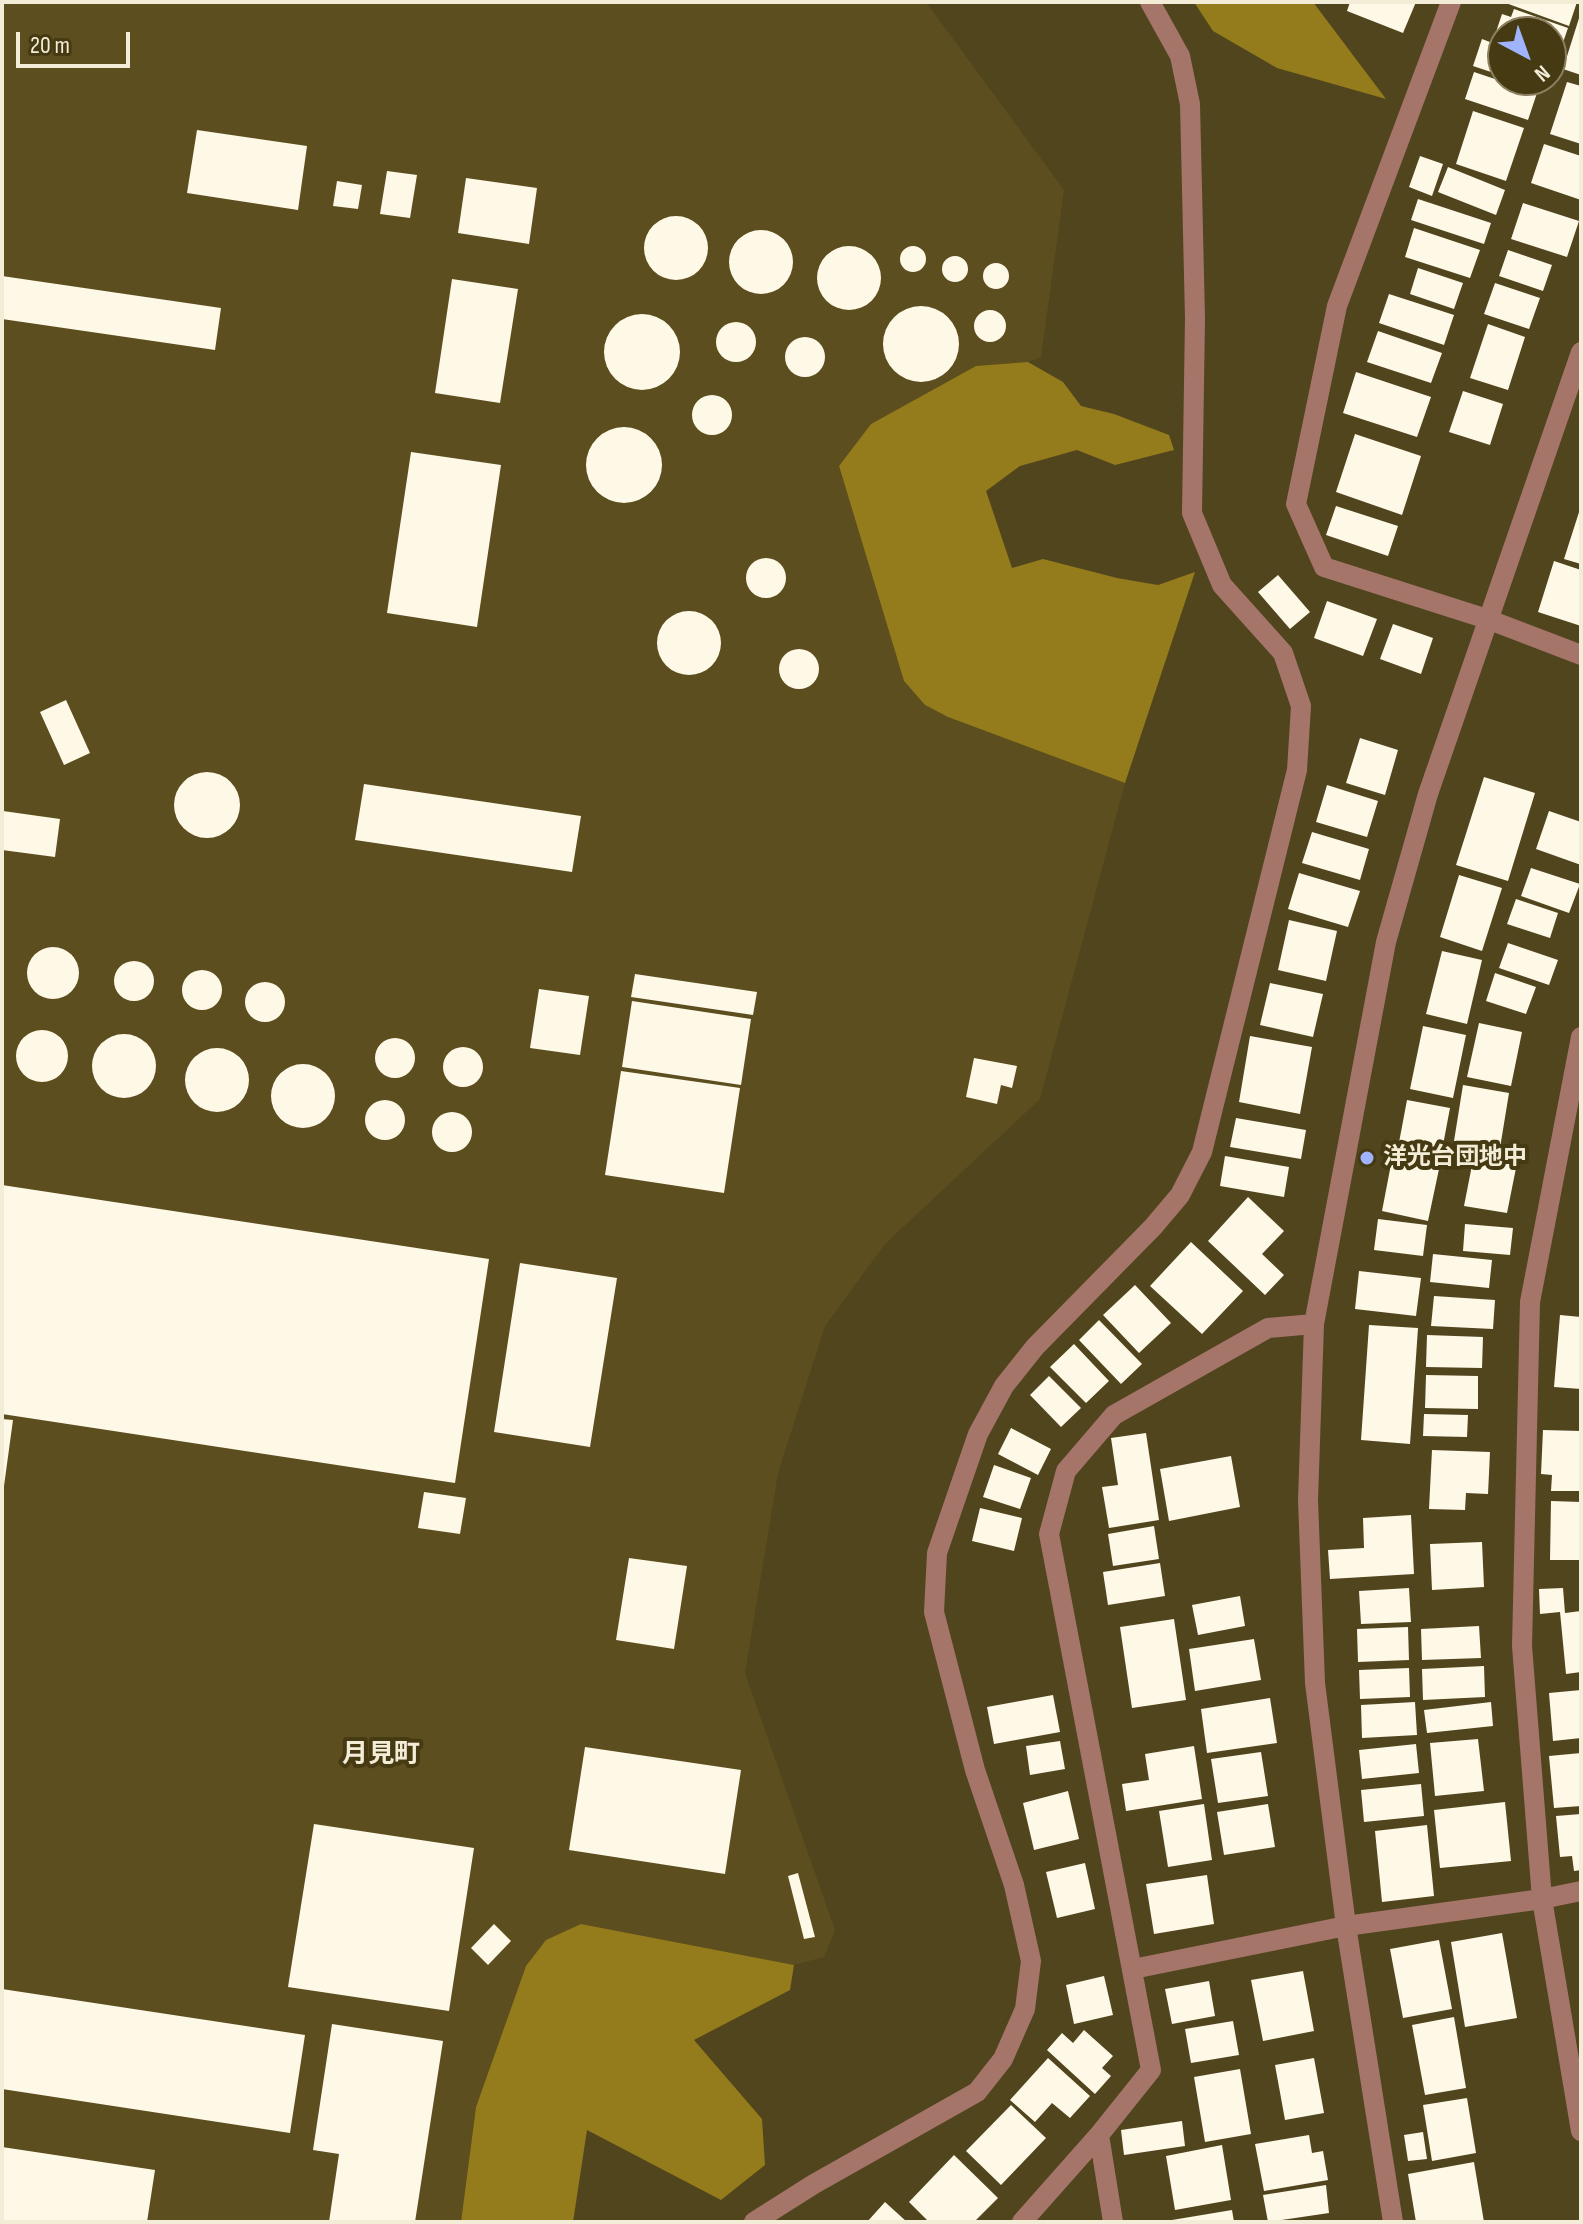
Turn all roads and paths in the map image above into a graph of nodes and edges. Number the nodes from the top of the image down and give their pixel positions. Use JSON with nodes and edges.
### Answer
{"nodes":[{"id":1,"x":1150,"y":2,"type":"edge"},
{"id":2,"x":1451,"y":2,"type":"edge"},
{"id":3,"x":1581,"y":352,"type":"edge"},
{"id":4,"x":1487,"y":619,"type":"junction"},
{"id":5,"x":1581,"y":655,"type":"edge"},
{"id":6,"x":1581,"y":1037,"type":"edge"},
{"id":7,"x":1314,"y":1324,"type":"junction"},
{"id":8,"x":1581,"y":1891,"type":"edge"},
{"id":9,"x":1542,"y":1899,"type":"junction"},
{"id":10,"x":1346,"y":1926,"type":"junction"},
{"id":11,"x":1133,"y":1969,"type":"junction"},
{"id":12,"x":1581,"y":2131,"type":"edge"},
{"id":13,"x":1099,"y":2135,"type":"junction"},
{"id":14,"x":754,"y":2222,"type":"edge"},
{"id":15,"x":1022,"y":2222,"type":"edge"},
{"id":16,"x":1113,"y":2222,"type":"edge"},
{"id":17,"x":1393,"y":2222,"type":"edge"}],
"edges":[{"from":1,"to":14,"type":"street"},
{"from":2,"to":4,"type":"street"},
{"from":3,"to":4,"type":"street"},
{"from":4,"to":5,"type":"street"},
{"from":4,"to":7,"type":"street"},
{"from":6,"to":9,"type":"street"},
{"from":7,"to":10,"type":"street"},
{"from":7,"to":11,"type":"street"},
{"from":8,"to":9,"type":"street"},
{"from":9,"to":10,"type":"street"},
{"from":9,"to":12,"type":"street"},
{"from":10,"to":11,"type":"street"},
{"from":10,"to":17,"type":"street"},
{"from":11,"to":13,"type":"street"},
{"from":13,"to":15,"type":"street"},
{"from":13,"to":16,"type":"street"}]}
